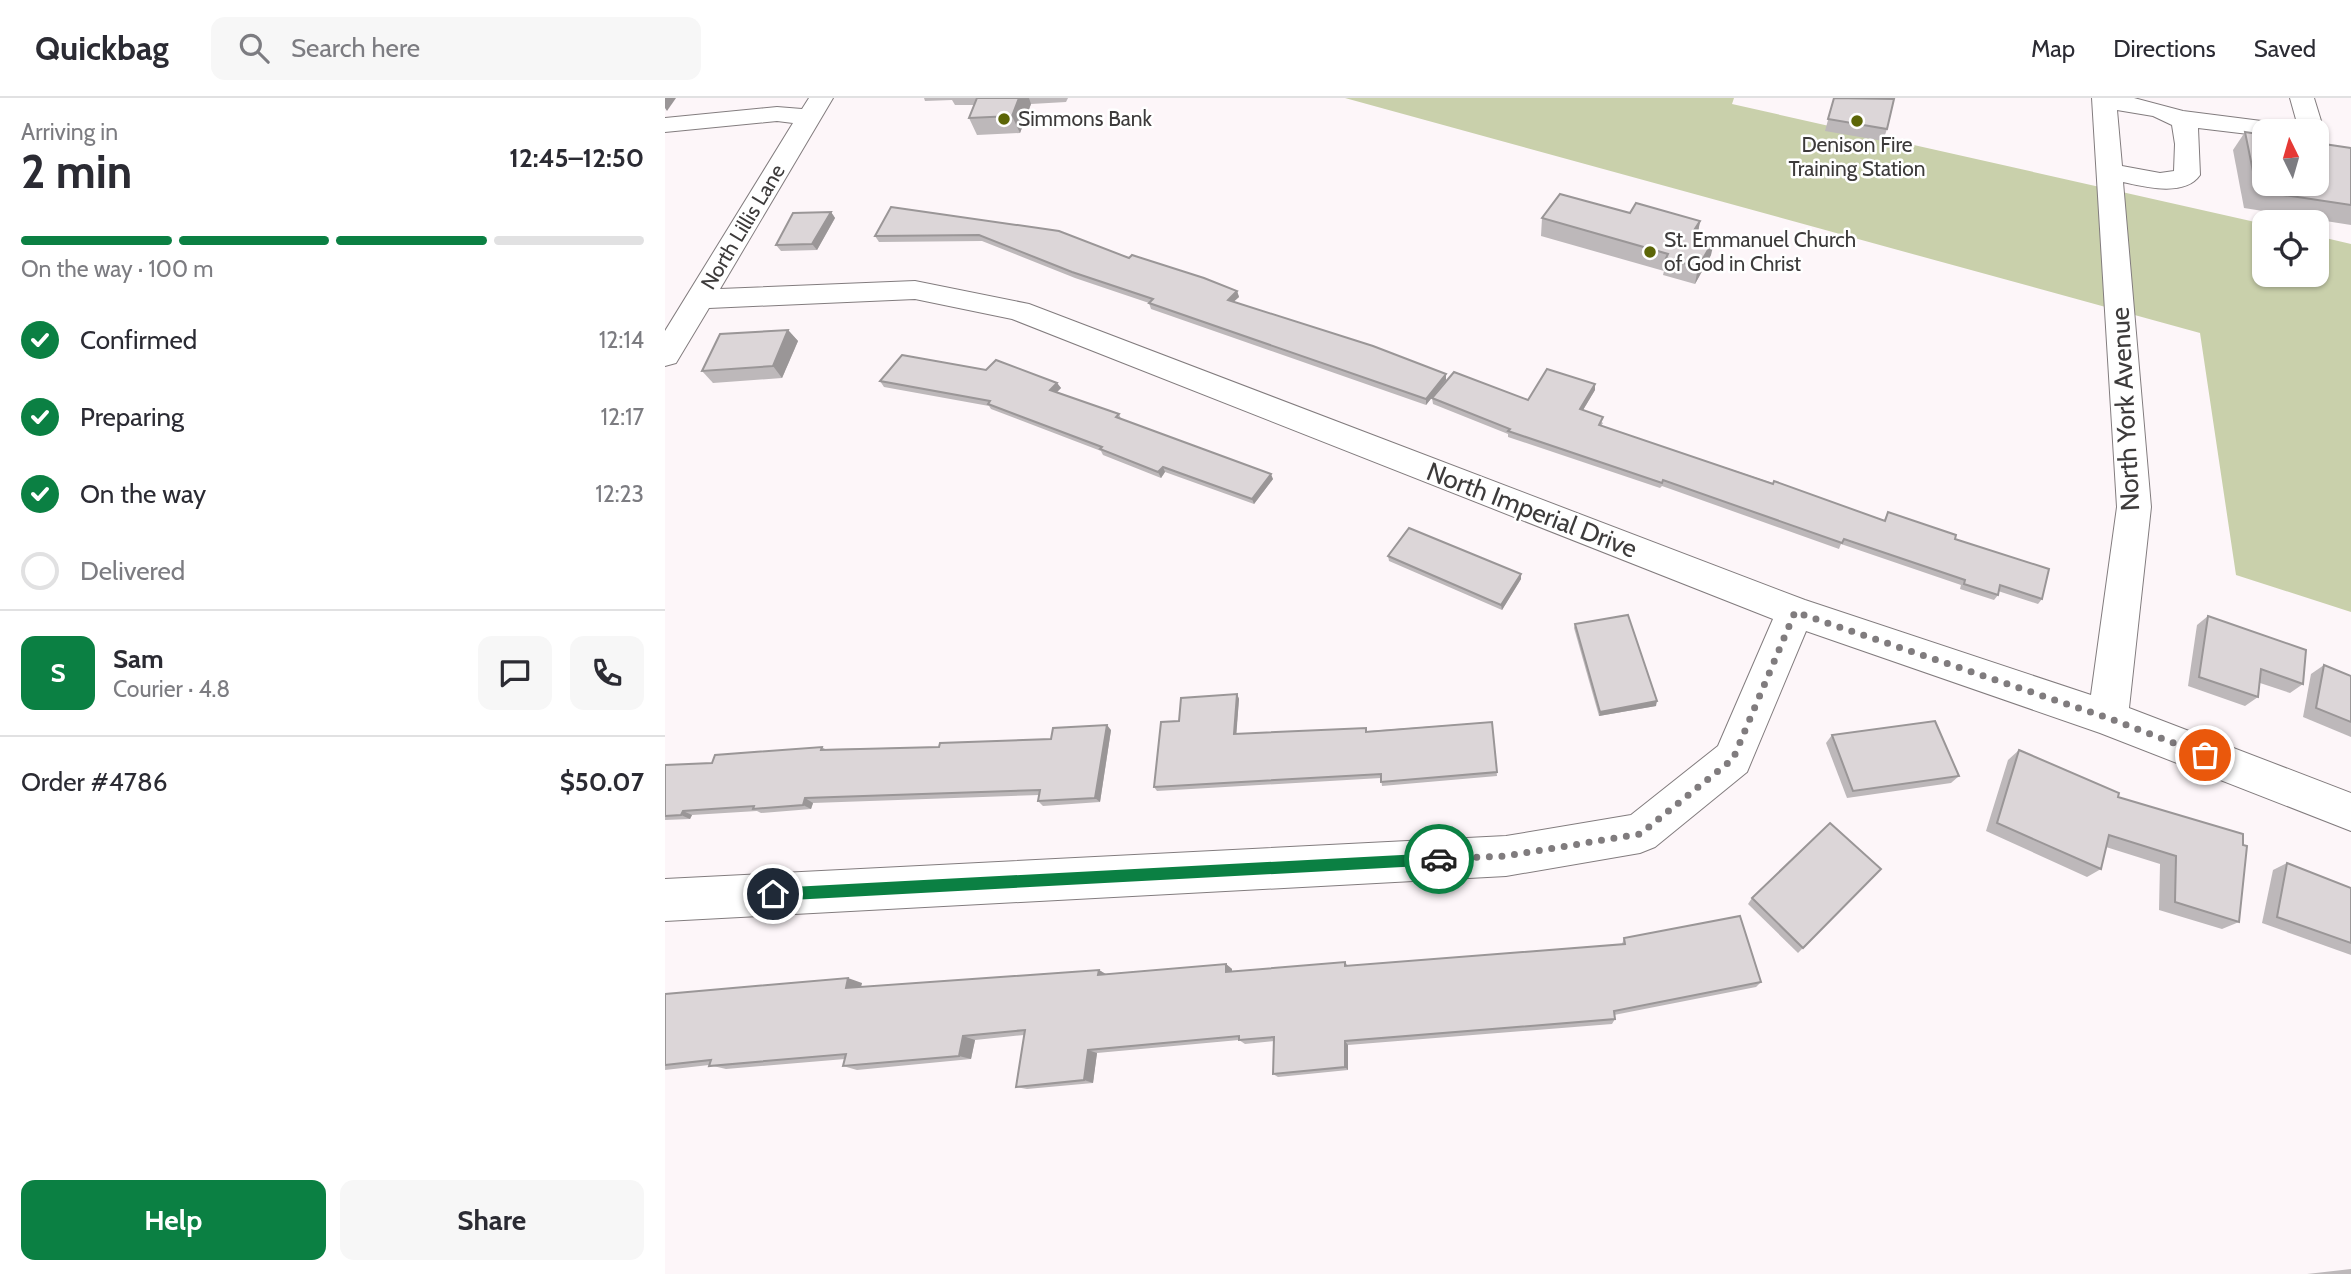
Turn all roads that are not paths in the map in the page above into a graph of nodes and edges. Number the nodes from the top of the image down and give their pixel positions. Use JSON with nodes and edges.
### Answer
{"nodes":[{"id":1,"x":714,"y":98,"type":"edge"},
{"id":2,"x":2302,"y":98,"type":"edge"},
{"id":3,"x":2104,"y":100,"type":"edge"},
{"id":4,"x":815,"y":107,"type":"edge"},
{"id":5,"x":2179,"y":118,"type":"junction"},
{"id":6,"x":2308,"y":119,"type":"edge"},
{"id":7,"x":696,"y":122,"type":"junction"},
{"id":8,"x":665,"y":125,"type":"edge"},
{"id":9,"x":2252,"y":127,"type":"edge"},
{"id":10,"x":2109,"y":171,"type":"junction"},
{"id":11,"x":699,"y":299,"type":"junction"},
{"id":12,"x":665,"y":356,"type":"edge"},
{"id":13,"x":1795,"y":612,"type":"junction"},
{"id":14,"x":2108,"y":718,"type":"junction"},
{"id":15,"x":2351,"y":811,"type":"edge"},
{"id":16,"x":665,"y":900,"type":"edge"}],
"edges":[{"from":1,"to":7,"type":"street"},
{"from":2,"to":6,"type":"street"},
{"from":3,"to":5,"type":"street"},
{"from":3,"to":10,"type":"street","name":"North York Avenue"},
{"from":4,"to":7,"type":"street"},
{"from":4,"to":11,"type":"street","name":"North Lillis Lane"},
{"from":5,"to":9,"type":"street"},
{"from":5,"to":10,"type":"street"},
{"from":7,"to":8,"type":"street"},
{"from":10,"to":14,"type":"street","name":"North York Avenue"},
{"from":11,"to":12,"type":"street","name":"North Lillis Lane"},
{"from":11,"to":13,"type":"street","name":"North Imperial Drive"},
{"from":13,"to":14,"type":"street","name":"North Imperial Drive"},
{"from":13,"to":16,"type":"street"},
{"from":14,"to":15,"type":"street","name":"North Imperial Drive"}]}
